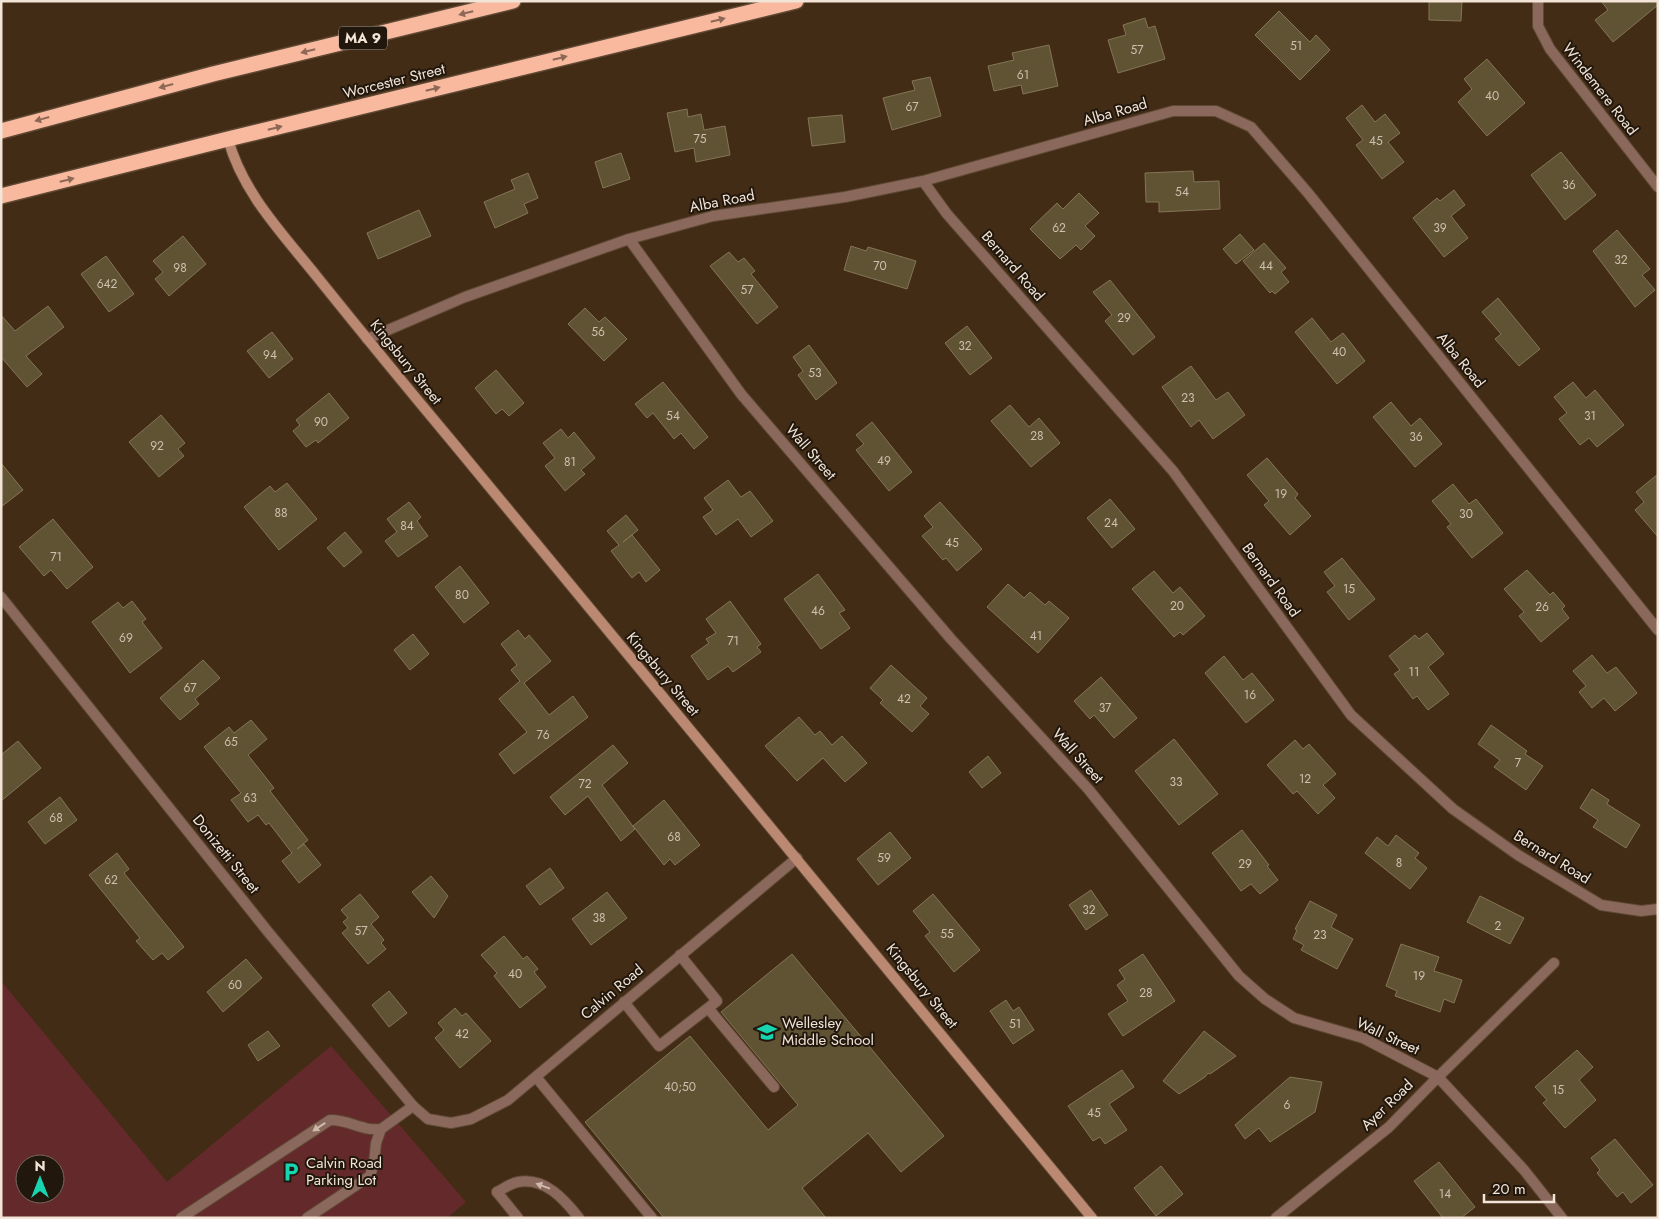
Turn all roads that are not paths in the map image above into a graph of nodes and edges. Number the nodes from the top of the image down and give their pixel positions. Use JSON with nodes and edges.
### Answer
{"nodes":[{"id":1,"x":513,"y":1,"type":"edge"},
{"id":2,"x":796,"y":1,"type":"edge"},
{"id":3,"x":1538,"y":1,"type":"edge"},
{"id":4,"x":1,"y":131,"type":"edge"},
{"id":5,"x":228,"y":139,"type":"junction"},
{"id":6,"x":923,"y":181,"type":"junction"},
{"id":7,"x":1658,"y":187,"type":"edge"},
{"id":8,"x":1,"y":196,"type":"edge"},
{"id":9,"x":629,"y":239,"type":"junction"},
{"id":10,"x":367,"y":339,"type":"junction"},
{"id":11,"x":1,"y":597,"type":"edge"},
{"id":12,"x":1658,"y":630,"type":"edge"},
{"id":13,"x":796,"y":858,"type":"junction"},
{"id":14,"x":1658,"y":909,"type":"edge"},
{"id":15,"x":680,"y":954,"type":"junction"},
{"id":16,"x":1554,"y":963,"type":"dead end"},
{"id":17,"x":624,"y":1002,"type":"junction"},
{"id":18,"x":708,"y":1008,"type":"junction"},
{"id":19,"x":536,"y":1077,"type":"junction"},
{"id":20,"x":1438,"y":1077,"type":"junction"},
{"id":21,"x":774,"y":1087,"type":"dead end"},
{"id":22,"x":413,"y":1106,"type":"junction"},
{"id":23,"x":435,"y":1120,"type":"joint"},
{"id":24,"x":381,"y":1129,"type":"junction"},
{"id":25,"x":182,"y":1218,"type":"edge"},
{"id":26,"x":307,"y":1218,"type":"edge"},
{"id":27,"x":518,"y":1218,"type":"edge"},
{"id":28,"x":579,"y":1218,"type":"edge"},
{"id":29,"x":652,"y":1218,"type":"edge"},
{"id":30,"x":1092,"y":1218,"type":"edge"},
{"id":31,"x":1276,"y":1218,"type":"edge"},
{"id":32,"x":1562,"y":1218,"type":"edge"}],
"edges":[{"from":1,"to":4,"type":"highway","number":"MA 9","one_way":true},
{"from":5,"to":2,"type":"highway","name":"Worcester Street","one_way":true},
{"from":3,"to":7,"type":"street","name":"Windemere Road"},
{"from":8,"to":5,"type":"highway","name":"Worcester Street","one_way":true},
{"from":5,"to":10,"type":"main road","name":"Kingsbury Street"},
{"from":6,"to":9,"type":"street","name":"Alba Road"},
{"from":6,"to":12,"type":"street","name":"Alba Road"},
{"from":6,"to":14,"type":"street","name":"Bernard Road"},
{"from":9,"to":10,"type":"street","name":"Alba Road"},
{"from":9,"to":20,"type":"street","name":"Wall Street"},
{"from":10,"to":13,"type":"main road","name":"Kingsbury Street"},
{"from":11,"to":22,"type":"street","name":"Donizetti Street"},
{"from":13,"to":15,"type":"street","name":"Calvin Road"},
{"from":13,"to":30,"type":"main road","name":"Kingsbury Street"},
{"from":15,"to":17,"type":"street","name":"Calvin Road"},
{"from":15,"to":18,"type":"street"},
{"from":16,"to":20,"type":"street","name":"Ayer Road"},
{"from":17,"to":18,"type":"street"},
{"from":17,"to":19,"type":"street","name":"Calvin Road"},
{"from":18,"to":21,"type":"street"},
{"from":19,"to":23,"type":"street","name":"Calvin Road"},
{"from":19,"to":29,"type":"street"},
{"from":20,"to":31,"type":"street","name":"Ayer Road"},
{"from":20,"to":32,"type":"street","name":"Wall Street"},
{"from":22,"to":23,"type":"street","name":"Donizetti Street"},
{"from":22,"to":24,"type":"street"},
{"from":24,"to":25,"type":"street","one_way":true},
{"from":24,"to":26,"type":"street"},
{"from":28,"to":27,"type":"street","one_way":true}]}
